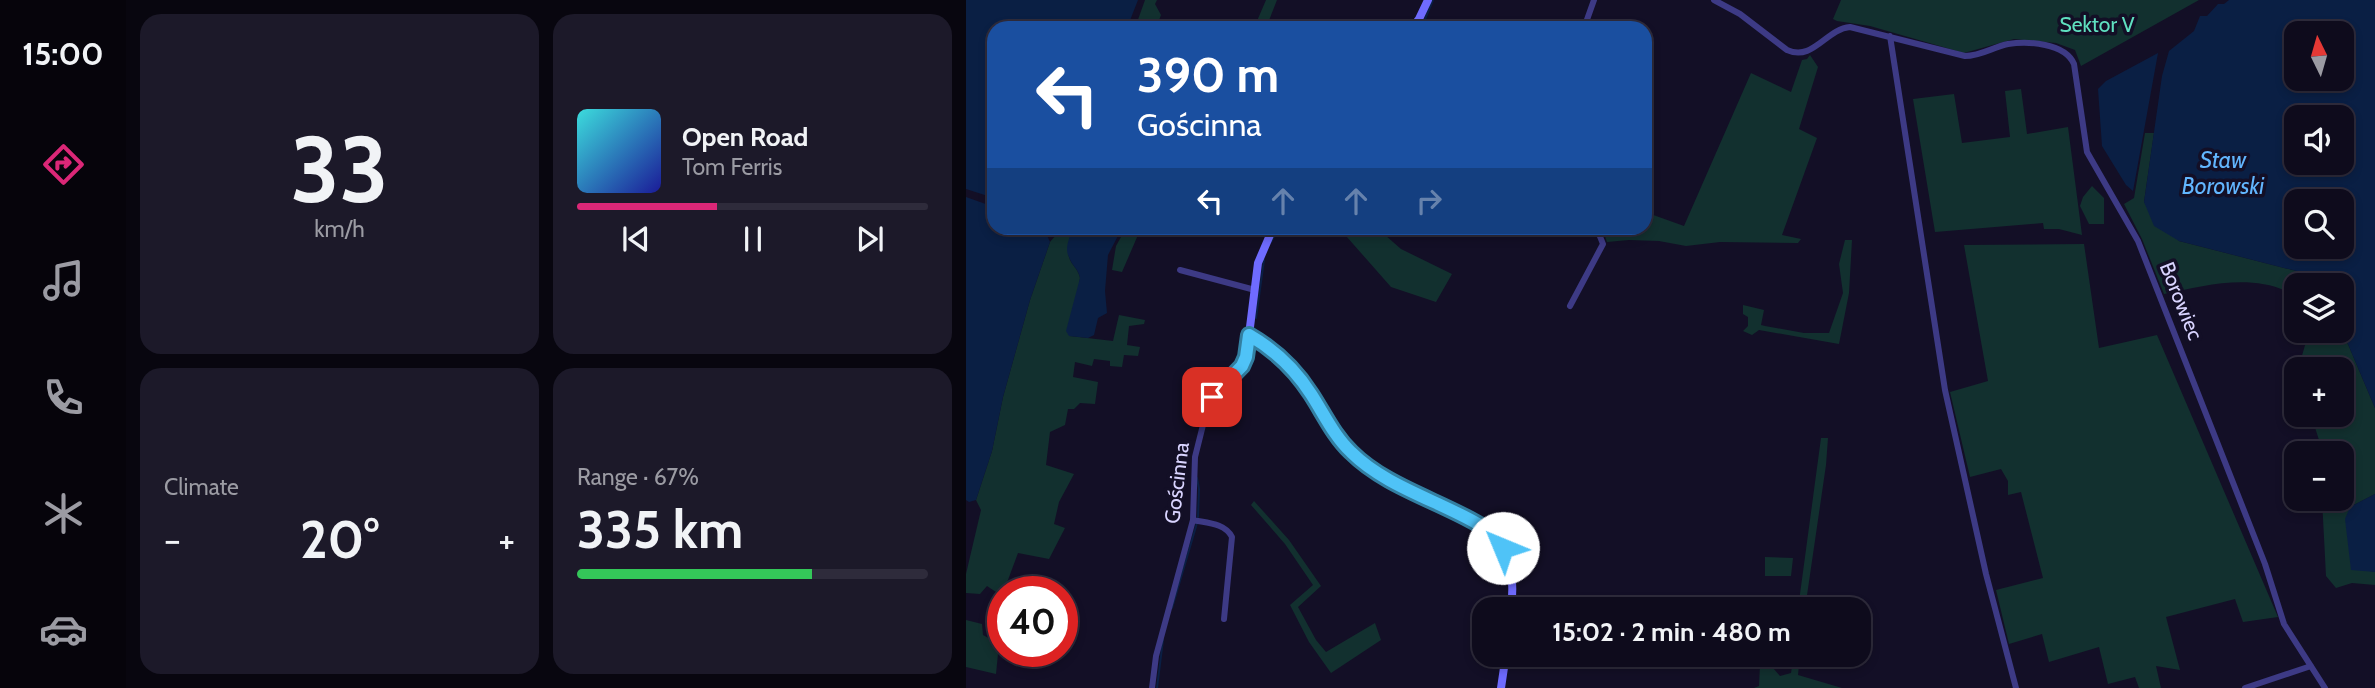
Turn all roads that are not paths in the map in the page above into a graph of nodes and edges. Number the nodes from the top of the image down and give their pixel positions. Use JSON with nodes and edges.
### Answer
{"nodes":[{"id":1,"x":1428,"y":0,"type":"edge"},
{"id":2,"x":1594,"y":0,"type":"edge"},
{"id":3,"x":1714,"y":0,"type":"edge"},
{"id":4,"x":1416,"y":21,"type":"edge"},
{"id":5,"x":1586,"y":21,"type":"edge"},
{"id":6,"x":1890,"y":36,"type":"junction"},
{"id":7,"x":1270,"y":235,"type":"edge"},
{"id":8,"x":1600,"y":235,"type":"edge"},
{"id":9,"x":1180,"y":270,"type":"dead end"},
{"id":10,"x":1255,"y":290,"type":"junction"},
{"id":11,"x":1570,"y":306,"type":"dead end"},
{"id":12,"x":1249,"y":335,"type":"junction"},
{"id":13,"x":1193,"y":520,"type":"junction"},
{"id":14,"x":1511,"y":597,"type":"edge"},
{"id":15,"x":1224,"y":620,"type":"dead end"},
{"id":16,"x":2311,"y":666,"type":"junction"},
{"id":17,"x":1504,"y":667,"type":"edge"},
{"id":18,"x":1152,"y":688,"type":"edge"},
{"id":19,"x":1501,"y":688,"type":"edge"},
{"id":20,"x":2015,"y":688,"type":"edge"},
{"id":21,"x":2245,"y":688,"type":"edge"},
{"id":22,"x":2325,"y":688,"type":"edge"}],
"edges":[{"from":1,"to":4,"type":"street"},
{"from":2,"to":5,"type":"street"},
{"from":3,"to":6,"type":"street","name":"Borowiec"},
{"from":6,"to":16,"type":"street","name":"Borowiec"},
{"from":6,"to":20,"type":"street"},
{"from":7,"to":10,"type":"street"},
{"from":8,"to":11,"type":"street"},
{"from":9,"to":10,"type":"street"},
{"from":10,"to":12,"type":"street"},
{"from":12,"to":13,"type":"street","name":"Gościnna"},
{"from":12,"to":14,"type":"street"},
{"from":13,"to":15,"type":"street"},
{"from":13,"to":18,"type":"street","name":"Gościnna"},
{"from":16,"to":21,"type":"street"},
{"from":16,"to":22,"type":"street"},
{"from":17,"to":19,"type":"street"}]}
